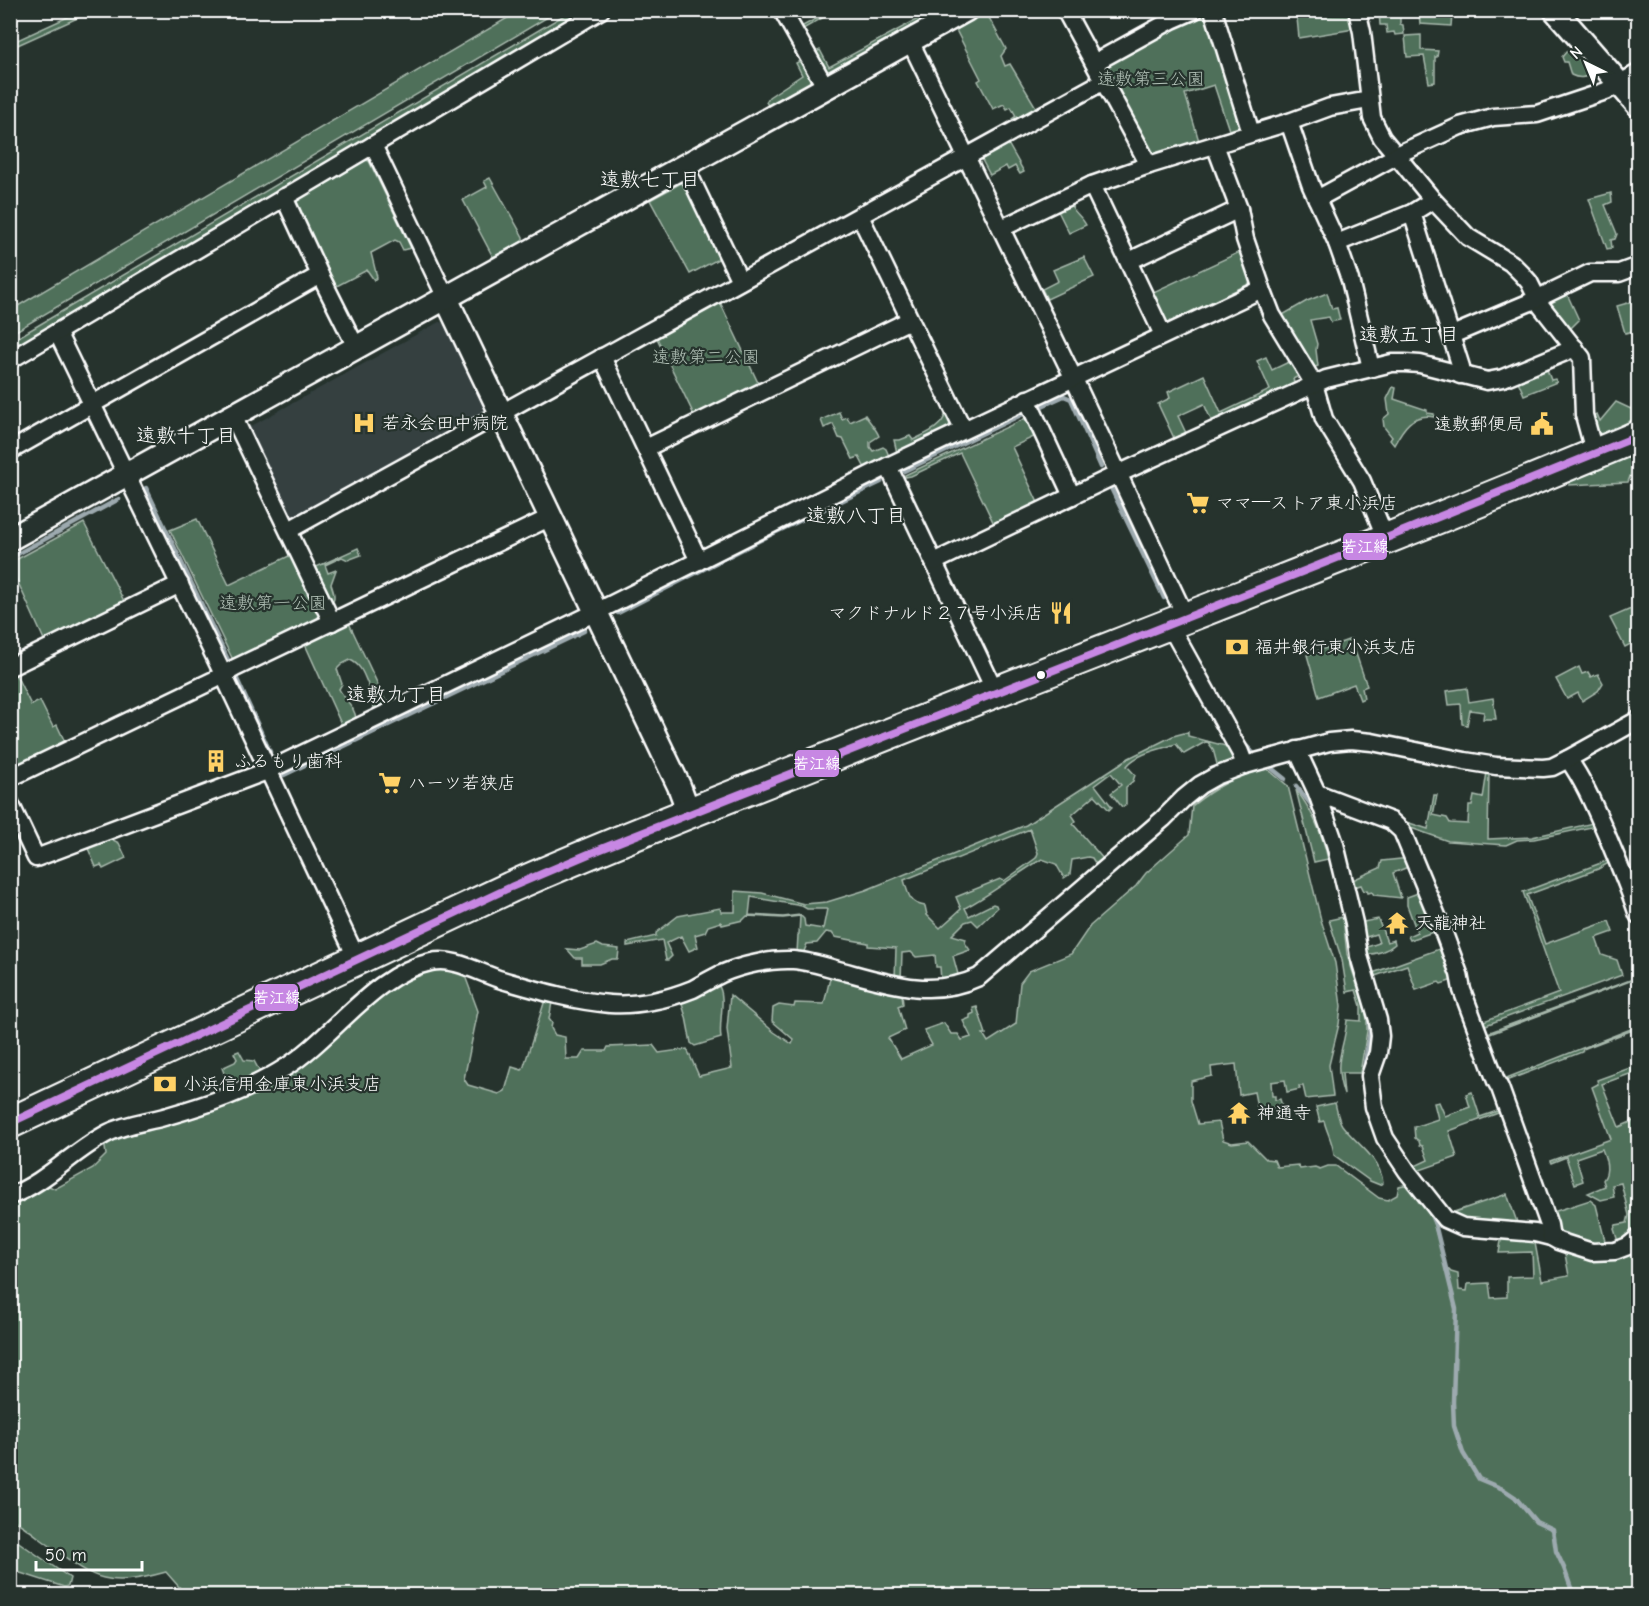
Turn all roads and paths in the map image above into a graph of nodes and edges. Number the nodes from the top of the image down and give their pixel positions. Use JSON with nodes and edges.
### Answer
{"nodes":[{"id":1,"x":601,"y":10,"type":"edge"},
{"id":2,"x":782,"y":10,"type":"edge"},
{"id":3,"x":966,"y":10,"type":"edge"},
{"id":4,"x":1065,"y":10,"type":"edge"},
{"id":5,"x":1195,"y":10,"type":"edge"},
{"id":6,"x":1213,"y":10,"type":"edge"},
{"id":7,"x":1357,"y":10,"type":"edge"},
{"id":8,"x":1555,"y":10,"type":"edge"},
{"id":9,"x":910,"y":41,"type":"junction"},
{"id":10,"x":1094,"y":63,"type":"junction"},
{"id":11,"x":1629,"y":79,"type":"edge"},
{"id":12,"x":1104,"y":81,"type":"junction"},
{"id":13,"x":826,"y":88,"type":"junction"},
{"id":14,"x":1370,"y":100,"type":"junction"},
{"id":15,"x":1638,"y":105,"type":"edge"},
{"id":16,"x":1289,"y":122,"type":"junction"},
{"id":17,"x":1251,"y":133,"type":"junction"},
{"id":18,"x":373,"y":145,"type":"junction"},
{"id":19,"x":1215,"y":145,"type":"junction"},
{"id":20,"x":967,"y":156,"type":"junction"},
{"id":21,"x":1397,"y":156,"type":"junction"},
{"id":22,"x":1149,"y":165,"type":"junction"},
{"id":23,"x":685,"y":166,"type":"junction"},
{"id":24,"x":1092,"y":184,"type":"junction"},
{"id":25,"x":284,"y":197,"type":"junction"},
{"id":26,"x":1317,"y":199,"type":"junction"},
{"id":27,"x":1434,"y":200,"type":"junction"},
{"id":28,"x":1239,"y":209,"type":"junction"},
{"id":29,"x":1412,"y":213,"type":"junction"},
{"id":30,"x":860,"y":216,"type":"junction"},
{"id":31,"x":1002,"y":228,"type":"junction"},
{"id":32,"x":1337,"y":243,"type":"junction"},
{"id":33,"x":1129,"y":261,"type":"junction"},
{"id":34,"x":1638,"y":266,"type":"edge"},
{"id":35,"x":320,"y":275,"type":"junction"},
{"id":36,"x":740,"y":281,"type":"junction"},
{"id":37,"x":1262,"y":289,"type":"junction"},
{"id":38,"x":446,"y":298,"type":"junction"},
{"id":39,"x":1537,"y":298,"type":"junction"},
{"id":40,"x":910,"y":320,"type":"junction"},
{"id":41,"x":57,"y":332,"type":"junction"},
{"id":42,"x":1163,"y":335,"type":"junction"},
{"id":43,"x":1452,"y":335,"type":"junction"},
{"id":44,"x":356,"y":347,"type":"junction"},
{"id":45,"x":1575,"y":348,"type":"junction"},
{"id":46,"x":602,"y":357,"type":"junction"},
{"id":47,"x":10,"y":360,"type":"edge"},
{"id":48,"x":1371,"y":368,"type":"junction"},
{"id":49,"x":1460,"y":375,"type":"junction"},
{"id":50,"x":1073,"y":377,"type":"junction"},
{"id":51,"x":1314,"y":384,"type":"junction"},
{"id":52,"x":1027,"y":399,"type":"junction"},
{"id":53,"x":92,"y":404,"type":"junction"},
{"id":54,"x":502,"y":413,"type":"junction"},
{"id":55,"x":233,"y":416,"type":"junction"},
{"id":56,"x":963,"y":429,"type":"junction"},
{"id":57,"x":1638,"y":436,"type":"edge"},
{"id":58,"x":646,"y":448,"type":"junction"},
{"id":59,"x":10,"y":451,"type":"edge"},
{"id":60,"x":1595,"y":454,"type":"junction"},
{"id":61,"x":888,"y":466,"type":"junction"},
{"id":62,"x":1118,"y":474,"type":"junction"},
{"id":63,"x":126,"y":475,"type":"junction"},
{"id":64,"x":1072,"y":496,"type":"junction"},
{"id":65,"x":551,"y":517,"type":"junction"},
{"id":66,"x":289,"y":530,"type":"junction"},
{"id":67,"x":1386,"y":538,"type":"junction"},
{"id":68,"x":10,"y":539,"type":"edge"},
{"id":69,"x":699,"y":561,"type":"junction"},
{"id":70,"x":934,"y":562,"type":"junction"},
{"id":71,"x":180,"y":584,"type":"junction"},
{"id":72,"x":596,"y":612,"type":"junction"},
{"id":73,"x":1178,"y":621,"type":"junction"},
{"id":74,"x":332,"y":622,"type":"junction"},
{"id":75,"x":10,"y":667,"type":"edge"},
{"id":76,"x":223,"y":674,"type":"junction"},
{"id":77,"x":996,"y":691,"type":"junction"},
{"id":78,"x":1638,"y":720,"type":"edge"},
{"id":79,"x":1297,"y":750,"type":"junction"},
{"id":80,"x":1568,"y":759,"type":"junction"},
{"id":81,"x":1245,"y":765,"type":"junction"},
{"id":82,"x":267,"y":771,"type":"junction"},
{"id":83,"x":10,"y":778,"type":"edge"},
{"id":84,"x":1317,"y":793,"type":"junction"},
{"id":85,"x":10,"y":803,"type":"edge"},
{"id":86,"x":689,"y":813,"type":"junction"},
{"id":87,"x":1638,"y":915,"type":"edge"},
{"id":88,"x":357,"y":959,"type":"junction"},
{"id":89,"x":10,"y":1123,"type":"edge"},
{"id":90,"x":10,"y":1196,"type":"edge"},
{"id":91,"x":1551,"y":1237,"type":"junction"},
{"id":92,"x":1638,"y":1238,"type":"edge"}],
"edges":[{"from":1,"to":18,"type":"street"},
{"from":2,"to":13,"type":"street"},
{"from":3,"to":9,"type":"street"},
{"from":4,"to":10,"type":"street"},
{"from":5,"to":10,"type":"street"},
{"from":6,"to":17,"type":"street"},
{"from":7,"to":14,"type":"street"},
{"from":8,"to":11,"type":"street"},
{"from":9,"to":13,"type":"street"},
{"from":9,"to":20,"type":"street"},
{"from":10,"to":12,"type":"street"},
{"from":11,"to":15,"type":"street"},
{"from":11,"to":21,"type":"street"},
{"from":12,"to":20,"type":"street"},
{"from":12,"to":22,"type":"street"},
{"from":13,"to":23,"type":"street"},
{"from":14,"to":16,"type":"street"},
{"from":14,"to":21,"type":"street"},
{"from":16,"to":17,"type":"street"},
{"from":16,"to":26,"type":"street"},
{"from":17,"to":19,"type":"street"},
{"from":18,"to":25,"type":"street"},
{"from":18,"to":38,"type":"street"},
{"from":19,"to":22,"type":"street"},
{"from":19,"to":28,"type":"street"},
{"from":20,"to":30,"type":"street"},
{"from":20,"to":31,"type":"street"},
{"from":21,"to":26,"type":"street"},
{"from":21,"to":27,"type":"street"},
{"from":22,"to":24,"type":"street"},
{"from":23,"to":36,"type":"street"},
{"from":23,"to":38,"type":"street"},
{"from":24,"to":31,"type":"street"},
{"from":24,"to":33,"type":"street"},
{"from":25,"to":35,"type":"street"},
{"from":25,"to":41,"type":"street"},
{"from":26,"to":32,"type":"street"},
{"from":27,"to":29,"type":"street"},
{"from":27,"to":39,"type":"street"},
{"from":28,"to":33,"type":"street"},
{"from":28,"to":37,"type":"street"},
{"from":29,"to":32,"type":"street"},
{"from":29,"to":43,"type":"street"},
{"from":30,"to":36,"type":"street"},
{"from":30,"to":40,"type":"street"},
{"from":31,"to":50,"type":"street"},
{"from":32,"to":48,"type":"street"},
{"from":33,"to":42,"type":"street"},
{"from":34,"to":39,"type":"street"},
{"from":35,"to":44,"type":"street"},
{"from":35,"to":53,"type":"street"},
{"from":36,"to":46,"type":"street"},
{"from":37,"to":42,"type":"street"},
{"from":37,"to":51,"type":"street"},
{"from":38,"to":44,"type":"street"},
{"from":38,"to":54,"type":"street"},
{"from":39,"to":43,"type":"street"},
{"from":39,"to":45,"type":"street"},
{"from":40,"to":56,"type":"street"},
{"from":40,"to":58,"type":"street"},
{"from":41,"to":47,"type":"street"},
{"from":41,"to":53,"type":"street"},
{"from":42,"to":50,"type":"street"},
{"from":43,"to":49,"type":"street"},
{"from":44,"to":55,"type":"street"},
{"from":45,"to":49,"type":"street"},
{"from":45,"to":60,"type":"street"},
{"from":46,"to":54,"type":"street"},
{"from":46,"to":58,"type":"street"},
{"from":48,"to":49,"type":"street"},
{"from":48,"to":51,"type":"street"},
{"from":50,"to":52,"type":"street"},
{"from":50,"to":62,"type":"street"},
{"from":51,"to":62,"type":"street"},
{"from":51,"to":67,"type":"street"},
{"from":52,"to":56,"type":"street"},
{"from":52,"to":64,"type":"street"},
{"from":53,"to":59,"type":"street"},
{"from":53,"to":63,"type":"street"},
{"from":54,"to":65,"type":"street"},
{"from":54,"to":66,"type":"street"},
{"from":55,"to":63,"type":"street"},
{"from":55,"to":66,"type":"street"},
{"from":56,"to":61,"type":"street"},
{"from":57,"to":60,"type":"highway"},
{"from":58,"to":69,"type":"street"},
{"from":60,"to":67,"type":"highway"},
{"from":61,"to":69,"type":"street"},
{"from":61,"to":70,"type":"street"},
{"from":62,"to":64,"type":"street"},
{"from":62,"to":73,"type":"street"},
{"from":63,"to":68,"type":"street"},
{"from":63,"to":71,"type":"street"},
{"from":64,"to":70,"type":"street"},
{"from":65,"to":72,"type":"street"},
{"from":65,"to":74,"type":"street"},
{"from":66,"to":74,"type":"street"},
{"from":67,"to":73,"type":"highway"},
{"from":69,"to":72,"type":"street"},
{"from":70,"to":77,"type":"street"},
{"from":71,"to":75,"type":"street"},
{"from":71,"to":76,"type":"street"},
{"from":72,"to":82,"type":"street"},
{"from":72,"to":86,"type":"street"},
{"from":73,"to":77,"type":"highway"},
{"from":73,"to":81,"type":"street"},
{"from":74,"to":76,"type":"street"},
{"from":76,"to":82,"type":"street"},
{"from":76,"to":83,"type":"street"},
{"from":77,"to":86,"type":"highway"},
{"from":78,"to":80,"type":"street"},
{"from":79,"to":80,"type":"street"},
{"from":79,"to":81,"type":"street"},
{"from":79,"to":84,"type":"street"},
{"from":80,"to":87,"type":"street"},
{"from":81,"to":90,"type":"street"},
{"from":82,"to":85,"type":"street"},
{"from":82,"to":88,"type":"street"},
{"from":84,"to":91,"type":"street"},
{"from":84,"to":91,"type":"street"},
{"from":86,"to":88,"type":"highway"},
{"from":88,"to":89,"type":"highway"},
{"from":91,"to":92,"type":"street"}]}
